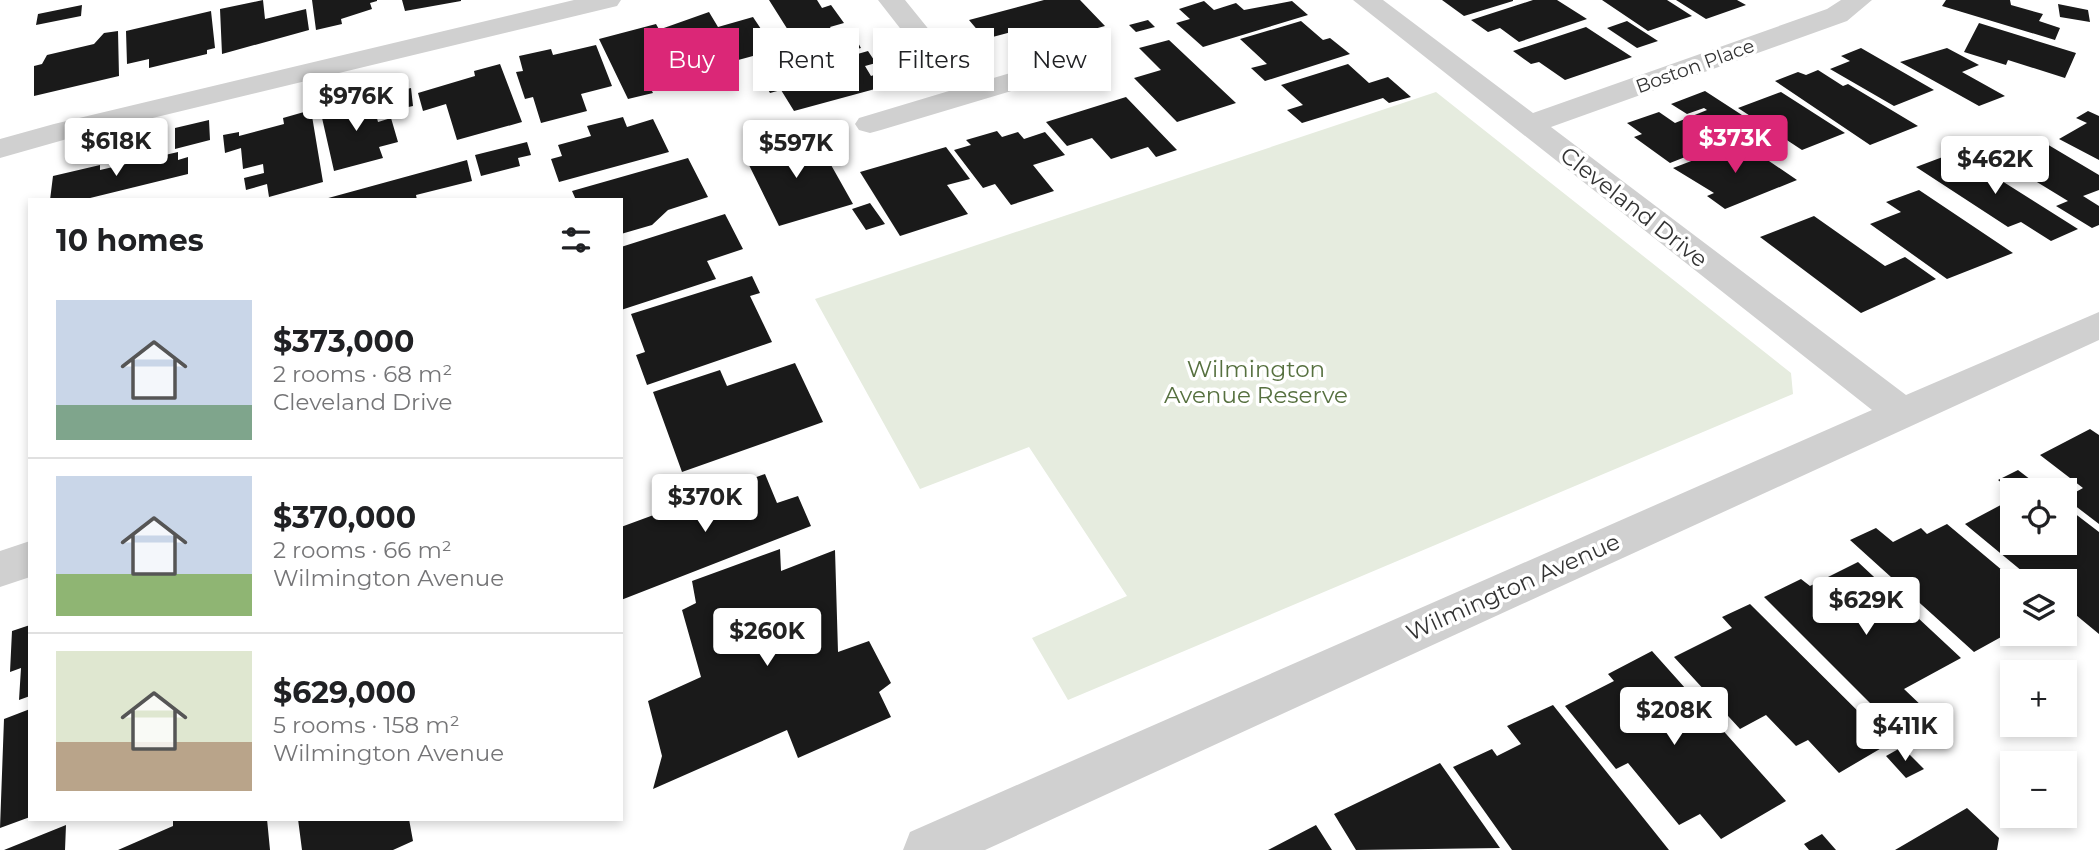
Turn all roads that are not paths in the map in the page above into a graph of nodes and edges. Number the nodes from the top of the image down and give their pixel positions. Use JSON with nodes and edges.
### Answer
{"nodes":[{"id":1,"x":608,"y":0,"type":"edge"},
{"id":2,"x":891,"y":0,"type":"edge"},
{"id":3,"x":1366,"y":0,"type":"edge"},
{"id":4,"x":1859,"y":0,"type":"edge"},
{"id":5,"x":1008,"y":83,"type":"edge"},
{"id":6,"x":967,"y":95,"type":"junction"},
{"id":7,"x":870,"y":124,"type":"dead end"},
{"id":8,"x":1528,"y":125,"type":"junction"},
{"id":9,"x":0,"y":149,"type":"edge"},
{"id":10,"x":2099,"y":325,"type":"edge"},
{"id":11,"x":1903,"y":413,"type":"junction"},
{"id":12,"x":28,"y":560,"type":"edge"},
{"id":13,"x":0,"y":569,"type":"edge"},
{"id":14,"x":928,"y":850,"type":"edge"}],
"edges":[{"from":1,"to":9,"type":"street"},
{"from":2,"to":6,"type":"street"},
{"from":3,"to":8,"type":"street","name":"Cleveland Drive"},
{"from":4,"to":8,"type":"street","name":"Boston Place"},
{"from":5,"to":6,"type":"street"},
{"from":6,"to":7,"type":"street"},
{"from":8,"to":11,"type":"street","name":"Cleveland Drive"},
{"from":10,"to":11,"type":"street","name":"Wilmington Avenue"},
{"from":11,"to":14,"type":"street","name":"Wilmington Avenue"},
{"from":12,"to":13,"type":"street"}]}
